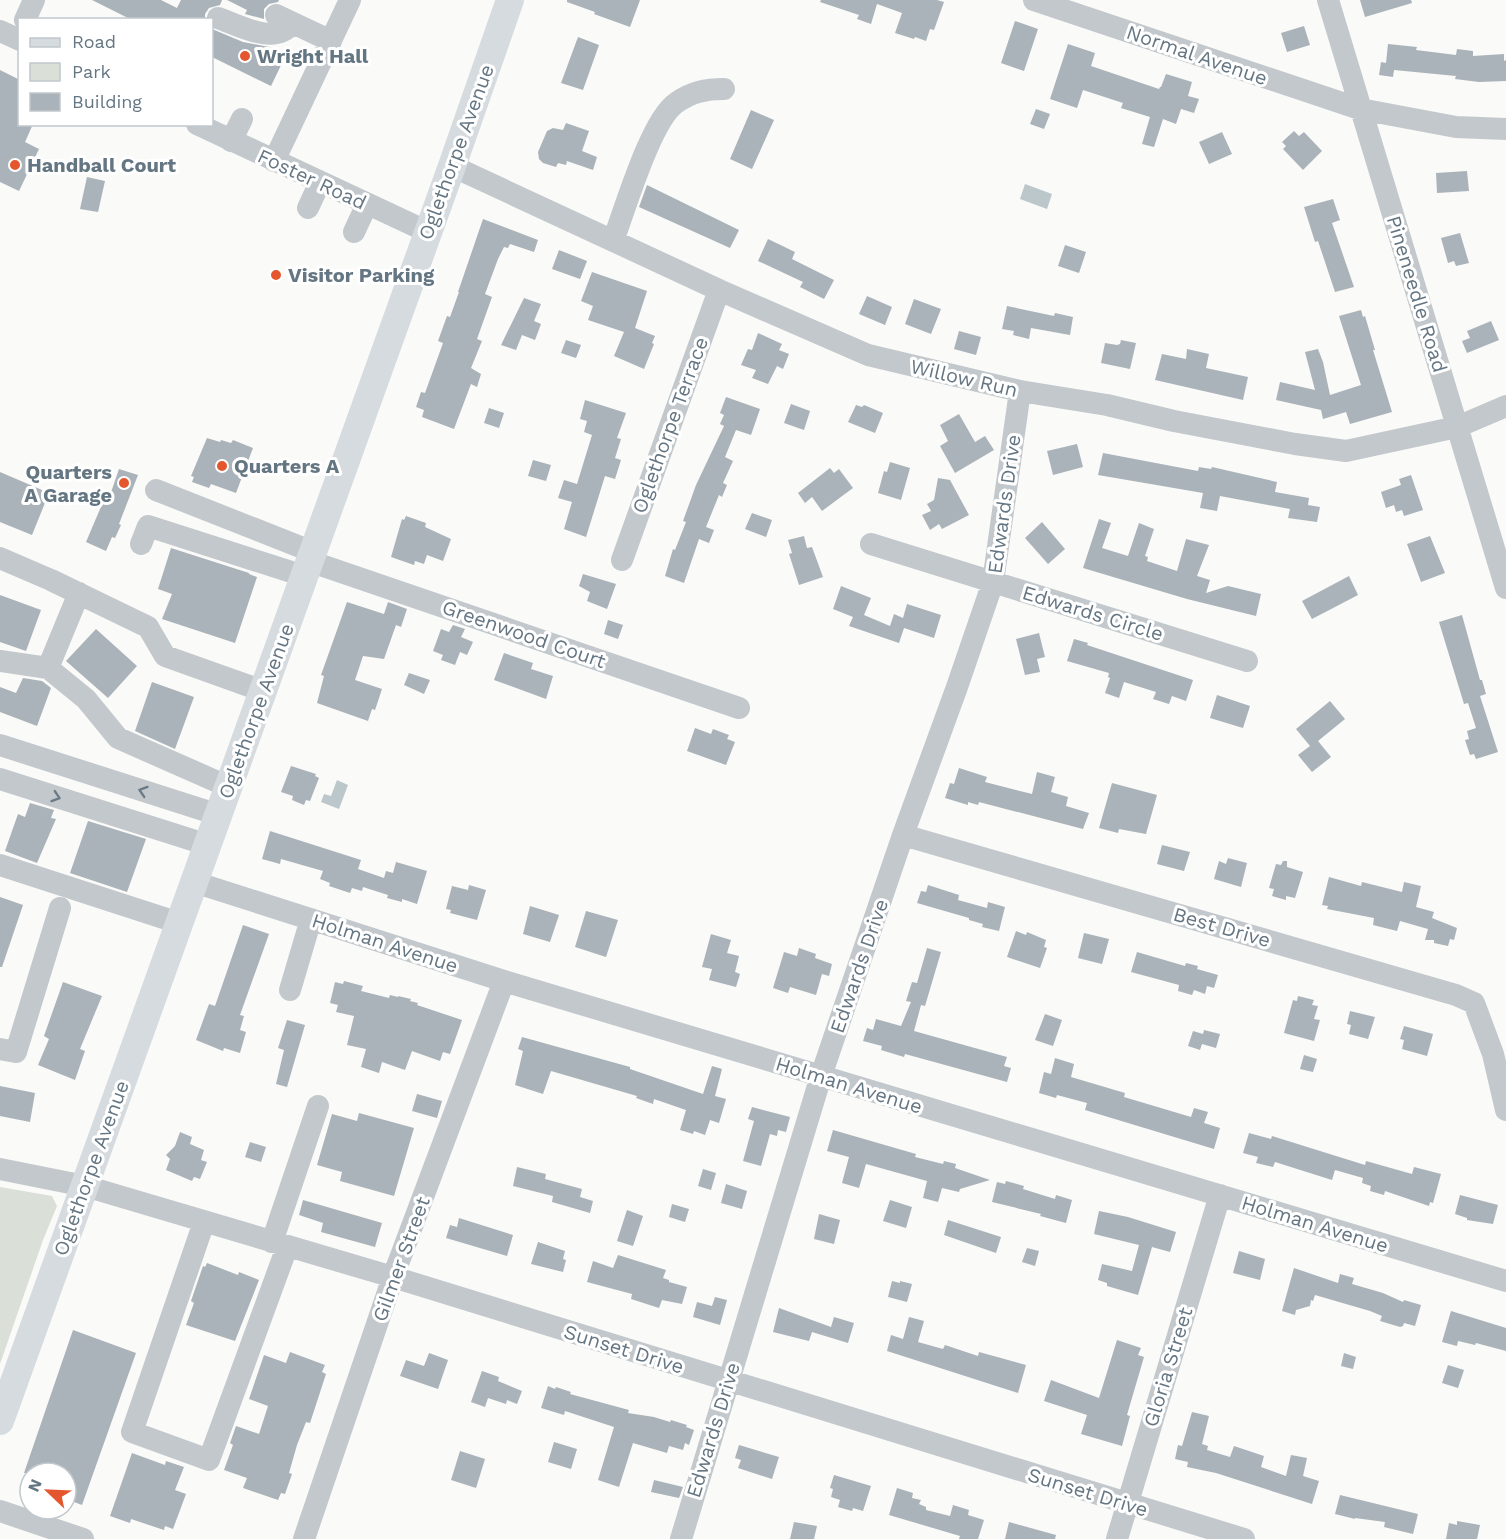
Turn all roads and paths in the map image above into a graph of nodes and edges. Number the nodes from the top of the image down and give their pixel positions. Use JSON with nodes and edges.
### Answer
{"nodes":[{"id":1,"x":34,"y":0,"type":"edge"},
{"id":2,"x":350,"y":0,"type":"edge"},
{"id":3,"x":510,"y":0,"type":"edge"},
{"id":4,"x":1034,"y":0,"type":"edge"},
{"id":5,"x":1328,"y":0,"type":"edge"},
{"id":6,"x":24,"y":18,"type":"edge"},
{"id":7,"x":218,"y":18,"type":"dead end"},
{"id":8,"x":331,"y":41,"type":"junction"},
{"id":9,"x":724,"y":88,"type":"dead end"},
{"id":10,"x":1360,"y":109,"type":"junction"},
{"id":11,"x":242,"y":118,"type":"dead end"},
{"id":12,"x":201,"y":126,"type":"edge"},
{"id":13,"x":1506,"y":129,"type":"edge"},
{"id":14,"x":231,"y":141,"type":"junction"},
{"id":15,"x":274,"y":161,"type":"junction"},
{"id":16,"x":452,"y":166,"type":"junction"},
{"id":17,"x":320,"y":182,"type":"junction"},
{"id":18,"x":367,"y":204,"type":"junction"},
{"id":19,"x":308,"y":208,"type":"dead end"},
{"id":20,"x":354,"y":232,"type":"dead end"},
{"id":21,"x":428,"y":232,"type":"junction"},
{"id":22,"x":613,"y":241,"type":"junction"},
{"id":23,"x":719,"y":290,"type":"junction"},
{"id":24,"x":1020,"y":391,"type":"junction"},
{"id":25,"x":1506,"y":406,"type":"edge"},
{"id":26,"x":1457,"y":427,"type":"junction"},
{"id":27,"x":156,"y":490,"type":"dead end"},
{"id":28,"x":141,"y":544,"type":"dead end"},
{"id":29,"x":871,"y":544,"type":"dead end"},
{"id":30,"x":0,"y":558,"type":"edge"},
{"id":31,"x":622,"y":560,"type":"dead end"},
{"id":32,"x":309,"y":563,"type":"junction"},
{"id":33,"x":993,"y":582,"type":"junction"},
{"id":34,"x":1506,"y":588,"type":"edge"},
{"id":35,"x":79,"y":593,"type":"junction"},
{"id":36,"x":0,"y":661,"type":"edge"},
{"id":37,"x":1247,"y":661,"type":"dead end"},
{"id":38,"x":48,"y":668,"type":"junction"},
{"id":39,"x":263,"y":691,"type":"junction"},
{"id":40,"x":739,"y":708,"type":"dead end"},
{"id":41,"x":0,"y":745,"type":"edge"},
{"id":42,"x":0,"y":779,"type":"edge"},
{"id":43,"x":229,"y":787,"type":"junction"},
{"id":44,"x":188,"y":806,"type":"junction"},
{"id":45,"x":219,"y":815,"type":"junction"},
{"id":46,"x":903,"y":835,"type":"junction"},
{"id":47,"x":177,"y":836,"type":"junction"},
{"id":48,"x":208,"y":845,"type":"junction"},
{"id":49,"x":0,"y":865,"type":"edge"},
{"id":50,"x":195,"y":882,"type":"junction"},
{"id":51,"x":60,"y":908,"type":"dead end"},
{"id":52,"x":311,"y":919,"type":"junction"},
{"id":53,"x":179,"y":923,"type":"junction"},
{"id":54,"x":504,"y":981,"type":"junction"},
{"id":55,"x":290,"y":990,"type":"dead end"},
{"id":56,"x":0,"y":1049,"type":"edge"},
{"id":57,"x":1499,"y":1052,"type":"edge"},
{"id":58,"x":821,"y":1077,"type":"junction"},
{"id":59,"x":318,"y":1106,"type":"dead end"},
{"id":60,"x":1506,"y":1110,"type":"edge"},
{"id":61,"x":0,"y":1168,"type":"edge"},
{"id":62,"x":85,"y":1186,"type":"junction"},
{"id":63,"x":1220,"y":1195,"type":"junction"},
{"id":64,"x":204,"y":1222,"type":"junction"},
{"id":65,"x":280,"y":1244,"type":"junction"},
{"id":66,"x":393,"y":1277,"type":"junction"},
{"id":67,"x":1506,"y":1281,"type":"edge"},
{"id":68,"x":728,"y":1381,"type":"junction"},
{"id":69,"x":0,"y":1421,"type":"edge"},
{"id":70,"x":1127,"y":1504,"type":"junction"},
{"id":71,"x":0,"y":1511,"type":"edge"},
{"id":72,"x":83,"y":1539,"type":"edge"},
{"id":73,"x":304,"y":1539,"type":"edge"},
{"id":74,"x":681,"y":1539,"type":"edge"},
{"id":75,"x":1117,"y":1539,"type":"edge"},
{"id":76,"x":1244,"y":1539,"type":"edge"}],
"edges":[{"from":1,"to":6,"type":"street"},
{"from":2,"to":8,"type":"street"},
{"from":3,"to":16,"type":"main road","name":"Oglethorpe Avenue"},
{"from":4,"to":10,"type":"street","name":"Normal Avenue"},
{"from":5,"to":10,"type":"street","name":"Pineneedle Road"},
{"from":7,"to":8,"type":"street"},
{"from":8,"to":15,"type":"street"},
{"from":9,"to":22,"type":"street"},
{"from":10,"to":13,"type":"street","name":"Normal Avenue"},
{"from":10,"to":26,"type":"street","name":"Pineneedle Road"},
{"from":11,"to":14,"type":"street"},
{"from":12,"to":14,"type":"street","name":"Foster Road"},
{"from":14,"to":15,"type":"street","name":"Foster Road"},
{"from":15,"to":17,"type":"street","name":"Foster Road"},
{"from":16,"to":21,"type":"main road","name":"Oglethorpe Avenue"},
{"from":16,"to":22,"type":"street","name":"Willow Run"},
{"from":17,"to":18,"type":"street","name":"Foster Road"},
{"from":17,"to":19,"type":"street"},
{"from":18,"to":20,"type":"street"},
{"from":18,"to":21,"type":"street","name":"Foster Road"},
{"from":21,"to":32,"type":"main road","name":"Oglethorpe Avenue"},
{"from":22,"to":23,"type":"street","name":"Willow Run"},
{"from":23,"to":24,"type":"street","name":"Willow Run"},
{"from":23,"to":31,"type":"street","name":"Oglethorpe Terrace"},
{"from":24,"to":26,"type":"street","name":"Willow Run"},
{"from":24,"to":33,"type":"street","name":"Edwards Drive"},
{"from":25,"to":26,"type":"street","name":"Willow Run"},
{"from":26,"to":34,"type":"street","name":"Pineneedle Road"},
{"from":27,"to":32,"type":"street"},
{"from":28,"to":32,"type":"street"},
{"from":29,"to":33,"type":"street","name":"Edwards Circle"},
{"from":30,"to":35,"type":"street"},
{"from":32,"to":39,"type":"main road","name":"Oglethorpe Avenue"},
{"from":32,"to":40,"type":"street","name":"Greenwood Court"},
{"from":33,"to":37,"type":"street","name":"Edwards Circle"},
{"from":33,"to":46,"type":"street","name":"Edwards Drive"},
{"from":35,"to":38,"type":"street"},
{"from":35,"to":39,"type":"street"},
{"from":36,"to":38,"type":"street"},
{"from":38,"to":43,"type":"street"},
{"from":39,"to":43,"type":"main road","name":"Oglethorpe Avenue"},
{"from":44,"to":41,"type":"street","one_way":true},
{"from":42,"to":47,"type":"street","one_way":true},
{"from":43,"to":45,"type":"main road","name":"Oglethorpe Avenue"},
{"from":44,"to":45,"type":"street"},
{"from":44,"to":47,"type":"street"},
{"from":45,"to":48,"type":"main road","name":"Oglethorpe Avenue"},
{"from":46,"to":57,"type":"street","name":"Best Drive"},
{"from":46,"to":58,"type":"street","name":"Edwards Drive"},
{"from":47,"to":48,"type":"street"},
{"from":48,"to":50,"type":"main road","name":"Oglethorpe Avenue"},
{"from":49,"to":53,"type":"street"},
{"from":50,"to":52,"type":"street","name":"Holman Avenue"},
{"from":50,"to":53,"type":"main road","name":"Oglethorpe Avenue"},
{"from":51,"to":56,"type":"street"},
{"from":52,"to":54,"type":"street","name":"Holman Avenue"},
{"from":52,"to":55,"type":"street"},
{"from":53,"to":62,"type":"main road","name":"Oglethorpe Avenue"},
{"from":54,"to":58,"type":"street","name":"Holman Avenue"},
{"from":54,"to":66,"type":"street","name":"Gilmer Street"},
{"from":57,"to":60,"type":"street","name":"Best Drive"},
{"from":58,"to":63,"type":"street","name":"Holman Avenue"},
{"from":58,"to":68,"type":"street","name":"Edwards Drive"},
{"from":59,"to":65,"type":"street"},
{"from":61,"to":62,"type":"street","name":"Sunset Drive"},
{"from":62,"to":64,"type":"street","name":"Sunset Drive"},
{"from":62,"to":69,"type":"main road","name":"Oglethorpe Avenue"},
{"from":63,"to":67,"type":"street","name":"Holman Avenue"},
{"from":63,"to":70,"type":"street","name":"Gloria Street"},
{"from":64,"to":65,"type":"street","name":"Sunset Drive"},
{"from":64,"to":65,"type":"street"},
{"from":65,"to":66,"type":"street","name":"Sunset Drive"},
{"from":66,"to":68,"type":"street","name":"Sunset Drive"},
{"from":66,"to":73,"type":"street","name":"Gilmer Street"},
{"from":68,"to":70,"type":"street","name":"Sunset Drive"},
{"from":68,"to":74,"type":"street","name":"Edwards Drive"},
{"from":70,"to":75,"type":"street","name":"Gloria Street"},
{"from":70,"to":76,"type":"street","name":"Sunset Drive"},
{"from":71,"to":72,"type":"street"}]}
